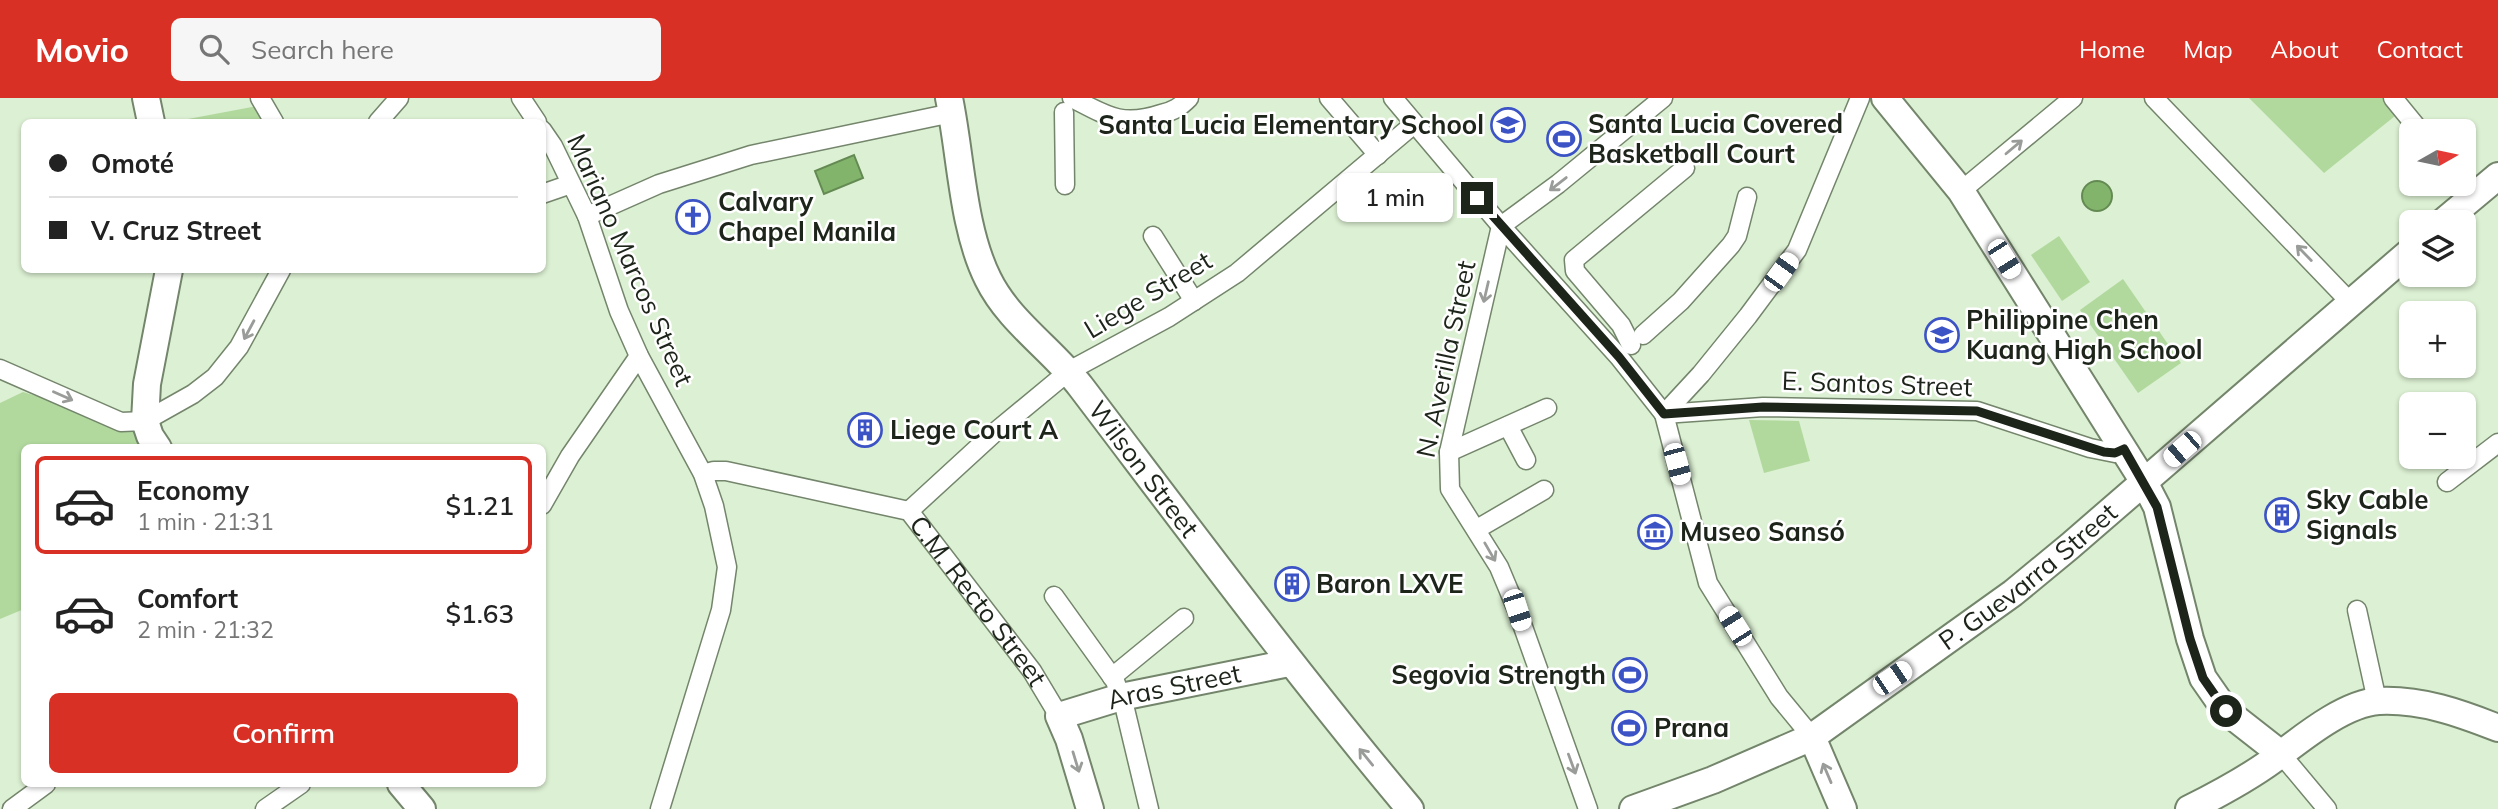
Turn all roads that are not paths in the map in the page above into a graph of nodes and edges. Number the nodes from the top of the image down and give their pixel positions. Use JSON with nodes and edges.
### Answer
{"nodes":[{"id":1,"x":146,"y":98,"type":"edge"},
{"id":2,"x":260,"y":98,"type":"edge"},
{"id":3,"x":399,"y":98,"type":"edge"},
{"id":4,"x":521,"y":98,"type":"edge"},
{"id":5,"x":1189,"y":98,"type":"edge"},
{"id":6,"x":1329,"y":98,"type":"edge"},
{"id":7,"x":1393,"y":98,"type":"edge"},
{"id":8,"x":1663,"y":98,"type":"edge"},
{"id":9,"x":1860,"y":98,"type":"edge"},
{"id":10,"x":1885,"y":98,"type":"edge"},
{"id":11,"x":2073,"y":98,"type":"edge"},
{"id":12,"x":2154,"y":98,"type":"edge"},
{"id":13,"x":2393,"y":98,"type":"edge"},
{"id":14,"x":1644,"y":104,"type":"edge"},
{"id":15,"x":951,"y":105,"type":"edge"},
{"id":16,"x":1068,"y":105,"type":"edge"},
{"id":17,"x":150,"y":119,"type":"edge"},
{"id":18,"x":272,"y":119,"type":"edge"},
{"id":19,"x":381,"y":119,"type":"edge"},
{"id":20,"x":535,"y":119,"type":"edge"},
{"id":21,"x":2410,"y":119,"type":"edge"},
{"id":22,"x":1414,"y":124,"type":"junction"},
{"id":23,"x":546,"y":136,"type":"edge"},
{"id":24,"x":1378,"y":155,"type":"junction"},
{"id":25,"x":1685,"y":168,"type":"dead end"},
{"id":26,"x":2498,"y":176,"type":"edge"},
{"id":27,"x":571,"y":184,"type":"junction"},
{"id":28,"x":1065,"y":185,"type":"dead end"},
{"id":29,"x":2476,"y":186,"type":"edge"},
{"id":30,"x":1961,"y":191,"type":"junction"},
{"id":31,"x":546,"y":193,"type":"edge"},
{"id":32,"x":2463,"y":196,"type":"edge"},
{"id":33,"x":1747,"y":197,"type":"dead end"},
{"id":34,"x":2452,"y":210,"type":"edge"},
{"id":35,"x":586,"y":216,"type":"junction"},
{"id":36,"x":1501,"y":226,"type":"junction"},
{"id":37,"x":1153,"y":236,"type":"dead end"},
{"id":38,"x":2399,"y":261,"type":"edge"},
{"id":39,"x":168,"y":273,"type":"edge"},
{"id":40,"x":279,"y":273,"type":"edge"},
{"id":41,"x":1194,"y":301,"type":"junction"},
{"id":42,"x":2351,"y":303,"type":"junction"},
{"id":43,"x":639,"y":356,"type":"junction"},
{"id":44,"x":0,"y":369,"type":"edge"},
{"id":45,"x":1069,"y":371,"type":"junction"},
{"id":46,"x":1547,"y":408,"type":"dead end"},
{"id":47,"x":1664,"y":414,"type":"junction"},
{"id":48,"x":145,"y":421,"type":"junction"},
{"id":49,"x":1508,"y":426,"type":"junction"},
{"id":50,"x":2498,"y":443,"type":"edge"},
{"id":51,"x":155,"y":444,"type":"edge"},
{"id":52,"x":2124,"y":449,"type":"junction"},
{"id":53,"x":1449,"y":452,"type":"junction"},
{"id":54,"x":1526,"y":460,"type":"dead end"},
{"id":55,"x":703,"y":474,"type":"junction"},
{"id":56,"x":2144,"y":482,"type":"junction"},
{"id":57,"x":2447,"y":482,"type":"dead end"},
{"id":58,"x":1544,"y":490,"type":"dead end"},
{"id":59,"x":546,"y":498,"type":"edge"},
{"id":60,"x":909,"y":512,"type":"junction"},
{"id":61,"x":1477,"y":529,"type":"junction"},
{"id":62,"x":1054,"y":596,"type":"dead end"},
{"id":63,"x":2357,"y":610,"type":"dead end"},
{"id":64,"x":1184,"y":618,"type":"dead end"},
{"id":65,"x":1289,"y":663,"type":"junction"},
{"id":66,"x":1116,"y":687,"type":"junction"},
{"id":67,"x":2377,"y":701,"type":"junction"},
{"id":68,"x":1059,"y":716,"type":"junction"},
{"id":69,"x":2498,"y":728,"type":"edge"},
{"id":70,"x":1812,"y":737,"type":"junction"},
{"id":71,"x":2281,"y":754,"type":"junction"},
{"id":72,"x":42,"y":787,"type":"edge"},
{"id":73,"x":297,"y":787,"type":"edge"},
{"id":74,"x":404,"y":787,"type":"edge"},
{"id":75,"x":12,"y":809,"type":"edge"},
{"id":76,"x":265,"y":809,"type":"edge"},
{"id":77,"x":422,"y":809,"type":"edge"},
{"id":78,"x":660,"y":809,"type":"edge"},
{"id":79,"x":1090,"y":809,"type":"edge"},
{"id":80,"x":1149,"y":809,"type":"edge"},
{"id":81,"x":1410,"y":809,"type":"edge"},
{"id":82,"x":1588,"y":809,"type":"edge"},
{"id":83,"x":1633,"y":809,"type":"edge"},
{"id":84,"x":1843,"y":809,"type":"edge"},
{"id":85,"x":2189,"y":809,"type":"edge"},
{"id":86,"x":2327,"y":809,"type":"edge"}],
"edges":[{"from":1,"to":17,"type":"main road"},
{"from":2,"to":18,"type":"street"},
{"from":3,"to":19,"type":"street"},
{"from":4,"to":20,"type":"street","name":"Mariano Marcos Street"},
{"from":5,"to":16,"type":"street"},
{"from":6,"to":24,"type":"street"},
{"from":7,"to":22,"type":"street"},
{"from":8,"to":14,"type":"street"},
{"from":9,"to":47,"type":"street"},
{"from":10,"to":30,"type":"main road"},
{"from":30,"to":11,"type":"street","one_way":true},
{"from":42,"to":12,"type":"street","one_way":true},
{"from":13,"to":21,"type":"street"},
{"from":14,"to":36,"type":"street","one_way":true},
{"from":15,"to":35,"type":"street"},
{"from":15,"to":45,"type":"main road","name":"Wilson Street"},
{"from":16,"to":28,"type":"street"},
{"from":22,"to":24,"type":"street","name":"Liege Street"},
{"from":22,"to":36,"type":"street"},
{"from":23,"to":27,"type":"street","name":"Mariano Marcos Street"},
{"from":24,"to":41,"type":"street","name":"Liege Street"},
{"from":25,"to":33,"type":"street"},
{"from":26,"to":29,"type":"main road"},
{"from":27,"to":31,"type":"street"},
{"from":27,"to":35,"type":"street","name":"Mariano Marcos Street"},
{"from":30,"to":52,"type":"main road"},
{"from":32,"to":34,"type":"main road"},
{"from":35,"to":43,"type":"street","name":"Mariano Marcos Street"},
{"from":36,"to":47,"type":"street"},
{"from":36,"to":53,"type":"street","name":"N. Averilla Street","one_way":true},
{"from":37,"to":41,"type":"street"},
{"from":38,"to":42,"type":"main road","name":"P. Guevarra Street"},
{"from":39,"to":48,"type":"main road"},
{"from":40,"to":48,"type":"street","one_way":true},
{"from":41,"to":45,"type":"street","name":"Liege Street"},
{"from":42,"to":56,"type":"main road","name":"P. Guevarra Street"},
{"from":43,"to":55,"type":"street","name":"Mariano Marcos Street"},
{"from":43,"to":59,"type":"street"},
{"from":44,"to":48,"type":"street","one_way":true},
{"from":45,"to":60,"type":"street","name":"Liege Street"},
{"from":45,"to":65,"type":"main road","name":"Wilson Street"},
{"from":46,"to":49,"type":"street"},
{"from":47,"to":52,"type":"street","name":"E. Santos Street"},
{"from":47,"to":70,"type":"street"},
{"from":48,"to":51,"type":"main road"},
{"from":49,"to":53,"type":"street"},
{"from":49,"to":54,"type":"street"},
{"from":50,"to":57,"type":"street"},
{"from":52,"to":56,"type":"main road"},
{"from":53,"to":61,"type":"street","name":"N. Averilla Street"},
{"from":55,"to":60,"type":"street","name":"C.M. Recto Street"},
{"from":55,"to":78,"type":"street","name":"Mariano Marcos Street"},
{"from":56,"to":70,"type":"main road","name":"P. Guevarra Street"},
{"from":56,"to":71,"type":"main road"},
{"from":58,"to":61,"type":"street"},
{"from":60,"to":68,"type":"street","name":"C.M. Recto Street"},
{"from":61,"to":82,"type":"street","name":"N. Averilla Street","one_way":true},
{"from":62,"to":66,"type":"street"},
{"from":63,"to":67,"type":"street"},
{"from":64,"to":66,"type":"street"},
{"from":65,"to":66,"type":"main road","name":"Aras Street"},
{"from":81,"to":65,"type":"main road","name":"Wilson Street","one_way":true},
{"from":66,"to":68,"type":"main road","name":"Aras Street"},
{"from":66,"to":80,"type":"street"},
{"from":67,"to":69,"type":"main road"},
{"from":67,"to":71,"type":"main road"},
{"from":68,"to":79,"type":"main road","name":"C.M. Recto Street","one_way":true},
{"from":70,"to":83,"type":"main road","name":"P. Guevarra Street"},
{"from":84,"to":70,"type":"main road","one_way":true},
{"from":71,"to":85,"type":"main road"},
{"from":71,"to":86,"type":"street"},
{"from":72,"to":75,"type":"street"},
{"from":73,"to":76,"type":"street"},
{"from":74,"to":77,"type":"main road"}]}
